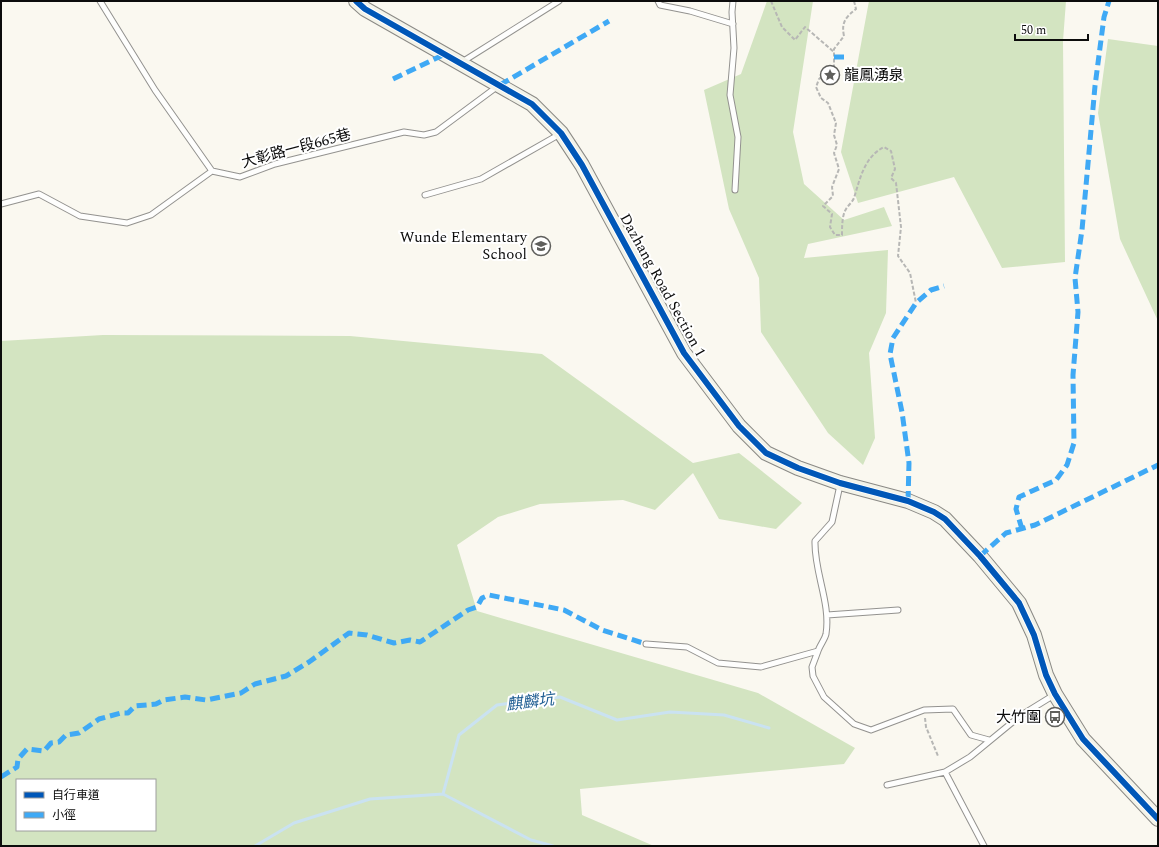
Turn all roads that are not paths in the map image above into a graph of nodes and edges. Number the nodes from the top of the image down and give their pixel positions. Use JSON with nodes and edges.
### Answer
{"nodes":[{"id":1,"x":100,"y":1,"type":"edge"},
{"id":2,"x":356,"y":1,"type":"edge"},
{"id":3,"x":559,"y":1,"type":"edge"},
{"id":4,"x":658,"y":1,"type":"edge"},
{"id":5,"x":733,"y":1,"type":"edge"},
{"id":6,"x":733,"y":24,"type":"junction"},
{"id":7,"x":461,"y":63,"type":"junction"},
{"id":8,"x":500,"y":85,"type":"junction"},
{"id":9,"x":561,"y":133,"type":"junction"},
{"id":10,"x":212,"y":171,"type":"junction"},
{"id":11,"x":735,"y":190,"type":"dead end"},
{"id":12,"x":425,"y":195,"type":"dead end"},
{"id":13,"x":1,"y":204,"type":"edge"},
{"id":14,"x":840,"y":483,"type":"junction"},
{"id":15,"x":898,"y":610,"type":"dead end"},
{"id":16,"x":827,"y":615,"type":"junction"},
{"id":17,"x":646,"y":644,"type":"dead end"},
{"id":18,"x":818,"y":651,"type":"junction"},
{"id":19,"x":1055,"y":694,"type":"junction"},
{"id":20,"x":989,"y":740,"type":"junction"},
{"id":21,"x":945,"y":772,"type":"junction"},
{"id":22,"x":887,"y":784,"type":"dead end"},
{"id":23,"x":1158,"y":819,"type":"edge"},
{"id":24,"x":984,"y":846,"type":"edge"}],
"edges":[{"from":1,"to":10,"type":"lane"},
{"from":2,"to":7,"type":"main road","name":"Dazhang Road Section 1"},
{"from":3,"to":7,"type":"lane"},
{"from":4,"to":6,"type":"lane"},
{"from":5,"to":6,"type":"lane"},
{"from":6,"to":11,"type":"lane"},
{"from":7,"to":8,"type":"main road","name":"Dazhang Road Section 1"},
{"from":8,"to":9,"type":"main road","name":"Dazhang Road Section 1"},
{"from":8,"to":10,"type":"lane","name":"大彰路一段665巷"},
{"from":9,"to":12,"type":"lane"},
{"from":9,"to":14,"type":"main road","name":"Dazhang Road Section 1"},
{"from":10,"to":13,"type":"lane"},
{"from":14,"to":16,"type":"lane"},
{"from":14,"to":19,"type":"main road","name":"Dazhang Road Section 1"},
{"from":15,"to":16,"type":"lane"},
{"from":16,"to":18,"type":"lane"},
{"from":17,"to":18,"type":"lane"},
{"from":18,"to":20,"type":"lane"},
{"from":19,"to":20,"type":"lane"},
{"from":19,"to":23,"type":"main road","name":"Dazhang Road Section 1"},
{"from":20,"to":21,"type":"lane"},
{"from":21,"to":22,"type":"lane"},
{"from":21,"to":24,"type":"lane"}]}
